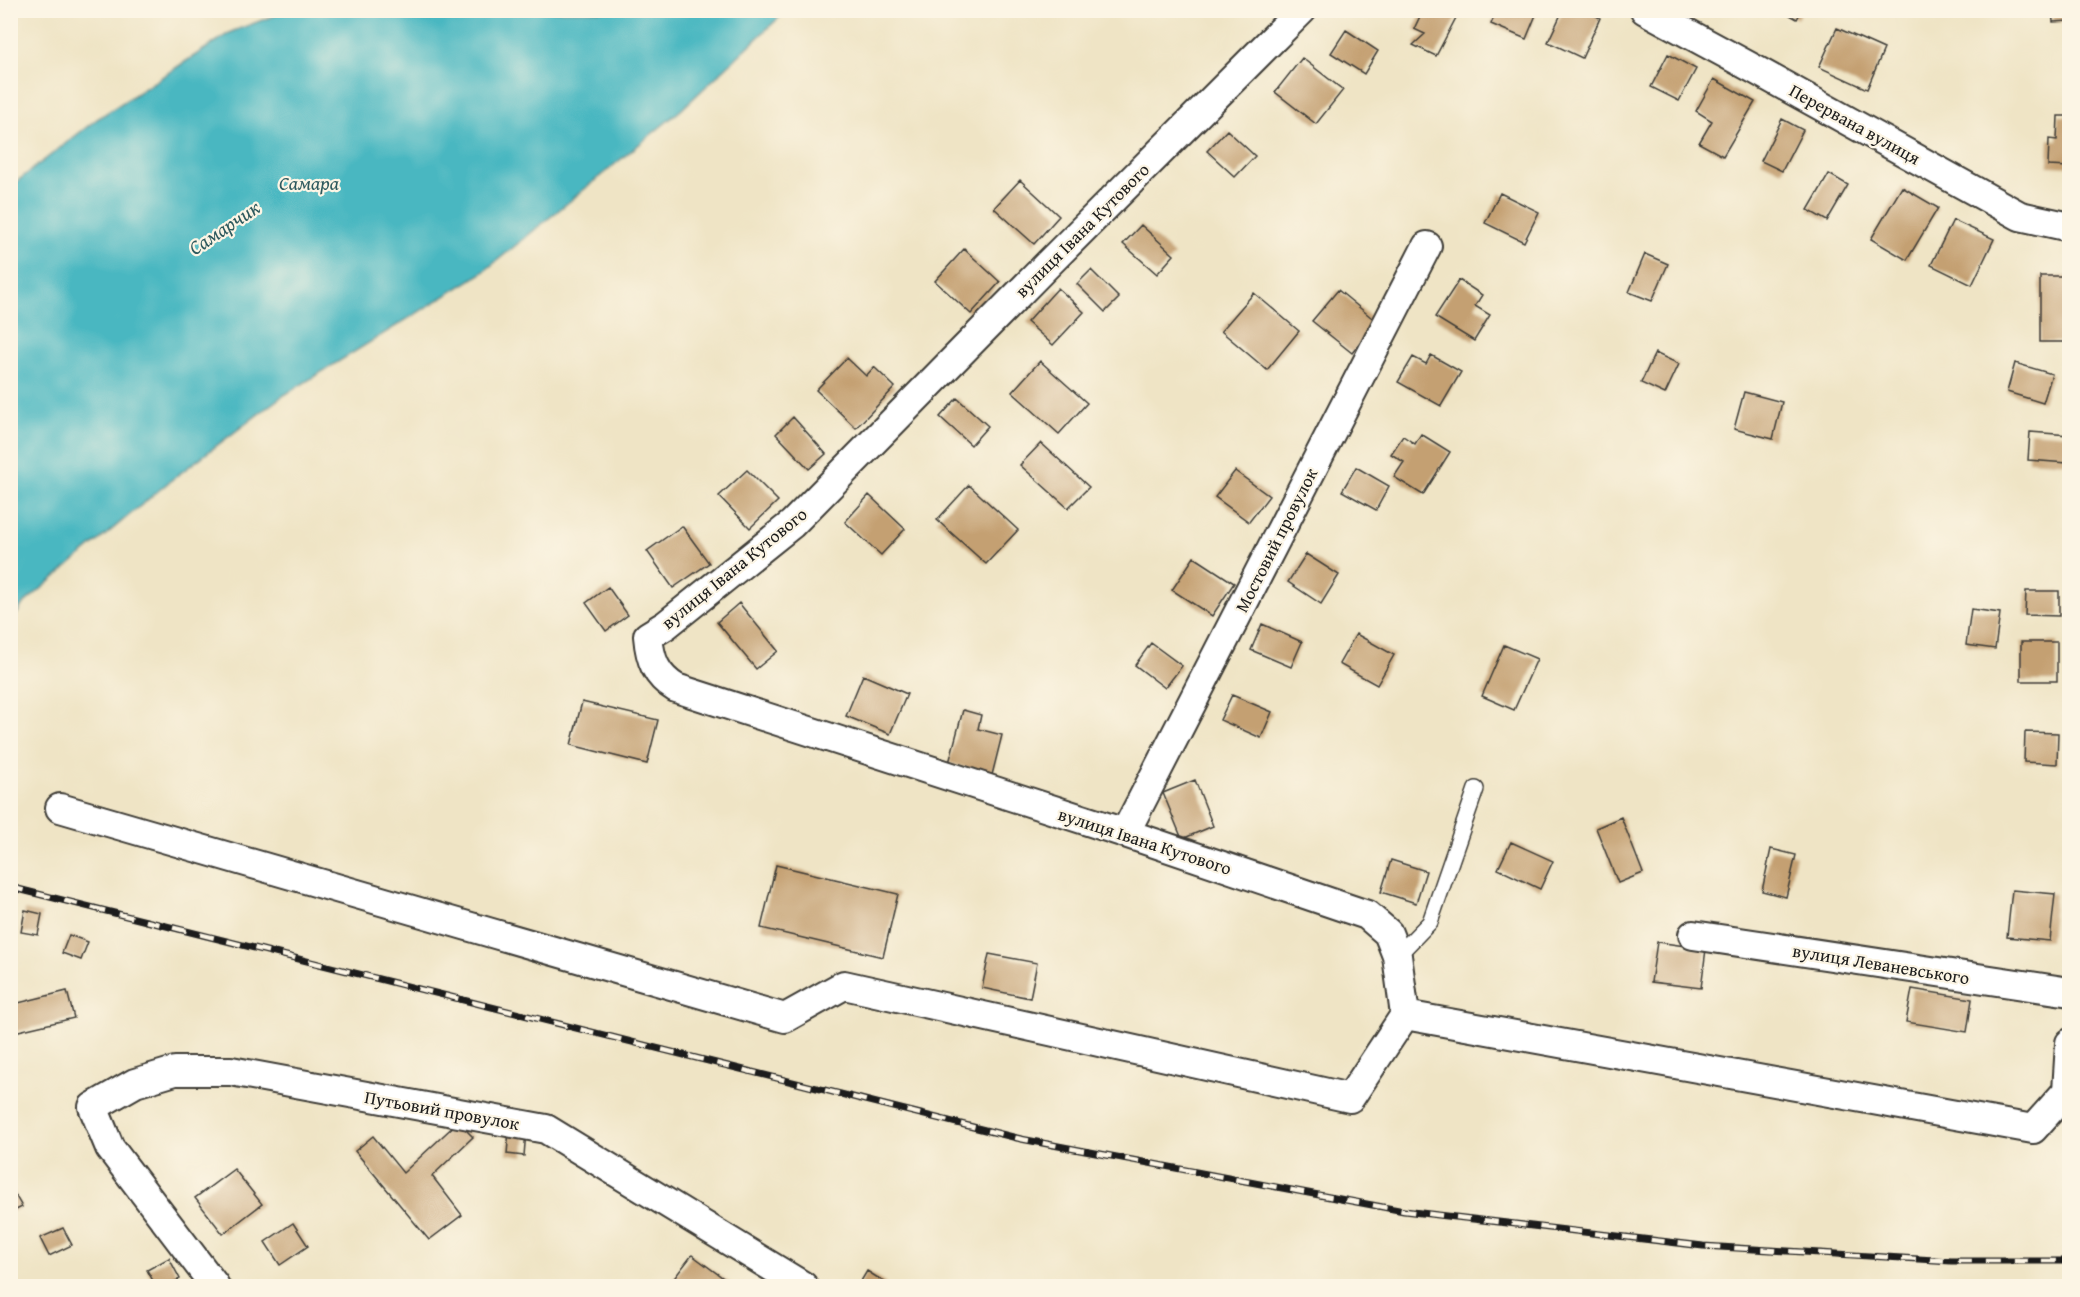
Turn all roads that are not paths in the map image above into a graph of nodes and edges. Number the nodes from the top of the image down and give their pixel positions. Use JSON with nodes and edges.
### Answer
{"nodes":[{"id":1,"x":1302,"y":10,"type":"edge"},
{"id":2,"x":1645,"y":10,"type":"edge"},
{"id":3,"x":2070,"y":227,"type":"edge"},
{"id":4,"x":1427,"y":246,"type":"dead end"},
{"id":5,"x":1476,"y":789,"type":"dead end"},
{"id":6,"x":60,"y":808,"type":"dead end"},
{"id":7,"x":1125,"y":833,"type":"junction"},
{"id":8,"x":1693,"y":935,"type":"dead end"},
{"id":9,"x":1397,"y":956,"type":"junction"},
{"id":10,"x":2070,"y":992,"type":"edge"},
{"id":11,"x":1405,"y":1016,"type":"junction"},
{"id":12,"x":2070,"y":1043,"type":"edge"},
{"id":13,"x":215,"y":1287,"type":"edge"},
{"id":14,"x":802,"y":1287,"type":"edge"}],
"edges":[{"from":1,"to":7,"type":"street","name":"вулиця Івана Кутового"},
{"from":2,"to":3,"type":"street","name":"Перервана вулиця"},
{"from":4,"to":7,"type":"street","name":"Мостовий провулок"},
{"from":5,"to":9,"type":"lane"},
{"from":6,"to":11,"type":"street"},
{"from":7,"to":9,"type":"street","name":"вулиця Івана Кутового"},
{"from":8,"to":10,"type":"street","name":"вулиця Леваневського"},
{"from":9,"to":11,"type":"street","name":"вулиця Івана Кутового"},
{"from":11,"to":12,"type":"street"},
{"from":13,"to":14,"type":"street","name":"Путьовий провулок"}]}
